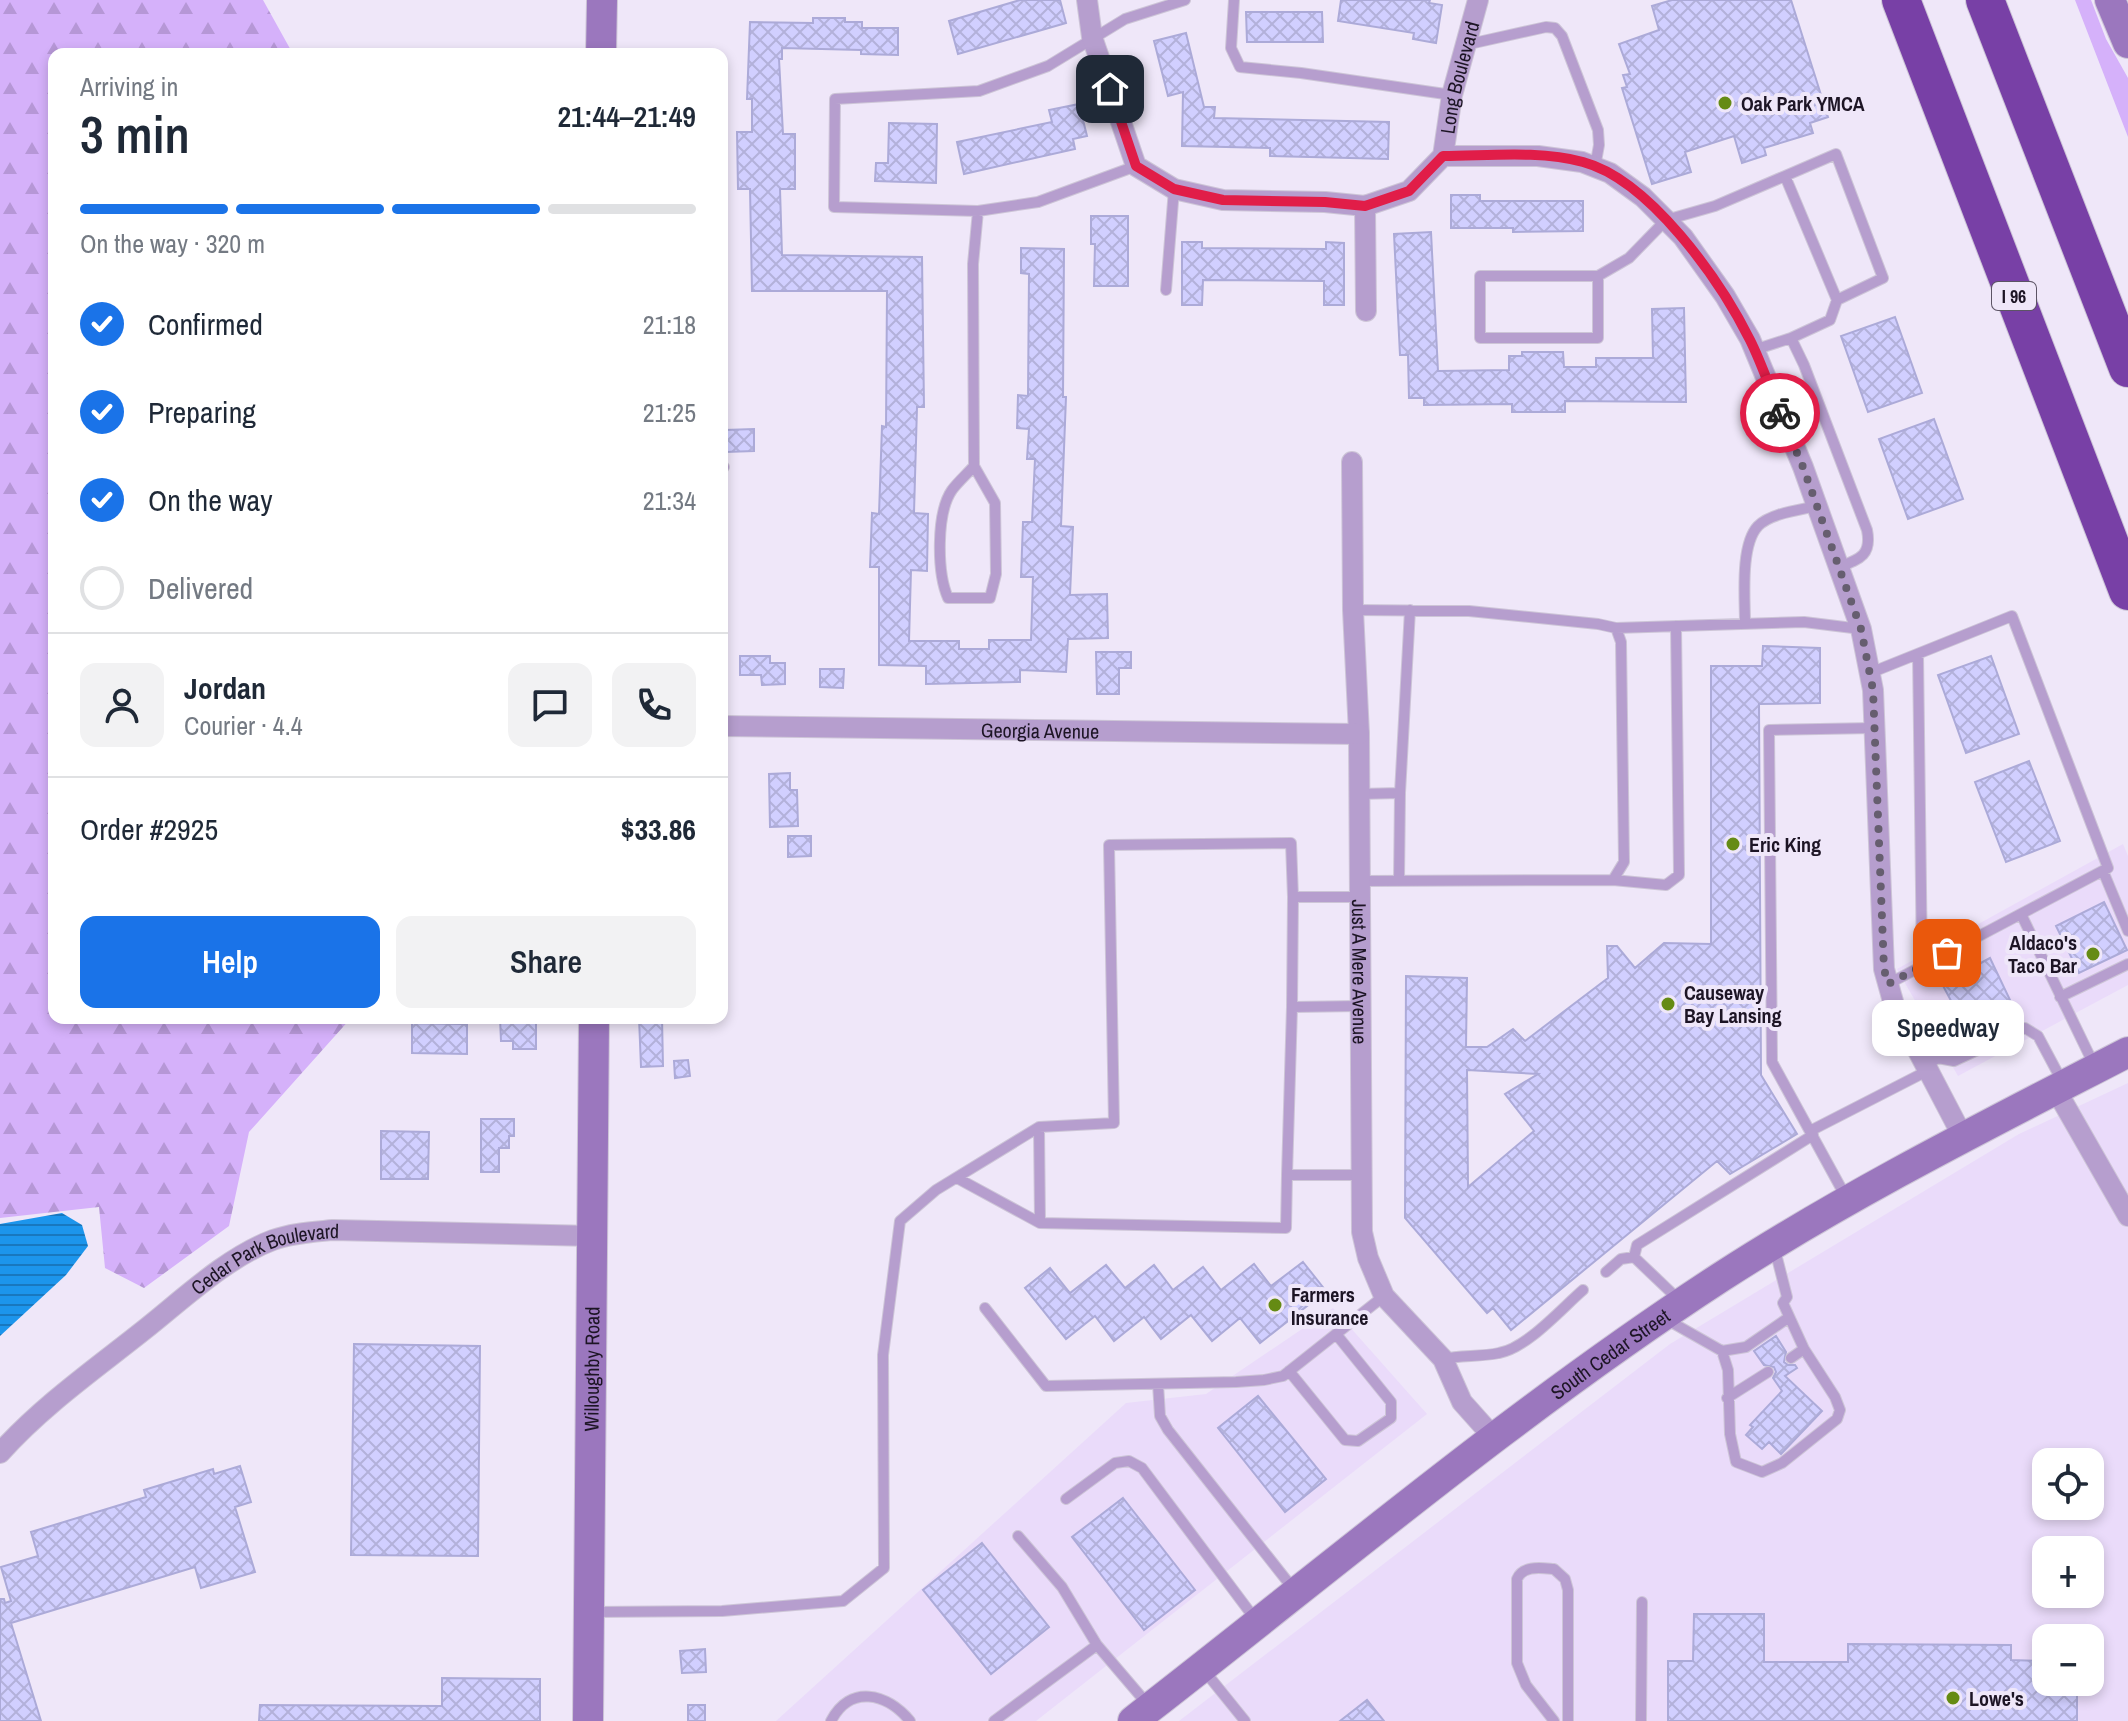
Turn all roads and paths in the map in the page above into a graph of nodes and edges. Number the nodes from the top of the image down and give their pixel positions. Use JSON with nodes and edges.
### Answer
{"nodes":[{"id":1,"x":602,"y":0,"type":"edge"},
{"id":2,"x":1087,"y":0,"type":"edge"},
{"id":3,"x":1182,"y":0,"type":"edge"},
{"id":4,"x":1234,"y":0,"type":"edge"},
{"id":5,"x":1478,"y":0,"type":"edge"},
{"id":6,"x":1901,"y":0,"type":"edge"},
{"id":7,"x":1985,"y":0,"type":"edge"},
{"id":8,"x":2110,"y":0,"type":"edge"},
{"id":9,"x":1092,"y":37,"type":"junction"},
{"id":10,"x":2128,"y":43,"type":"edge"},
{"id":11,"x":1465,"y":45,"type":"junction"},
{"id":12,"x":601,"y":48,"type":"edge"},
{"id":13,"x":1452,"y":95,"type":"junction"},
{"id":14,"x":1443,"y":156,"type":"junction"},
{"id":15,"x":1136,"y":166,"type":"junction"},
{"id":16,"x":1595,"y":167,"type":"junction"},
{"id":17,"x":1785,"y":176,"type":"junction"},
{"id":18,"x":1174,"y":189,"type":"junction"},
{"id":19,"x":1365,"y":206,"type":"junction"},
{"id":20,"x":978,"y":211,"type":"junction"},
{"id":21,"x":1666,"y":220,"type":"junction"},
{"id":22,"x":1598,"y":276,"type":"junction"},
{"id":23,"x":1166,"y":290,"type":"dead end"},
{"id":24,"x":1837,"y":300,"type":"junction"},
{"id":25,"x":1366,"y":311,"type":"dead end"},
{"id":26,"x":1791,"y":338,"type":"junction"},
{"id":27,"x":1754,"y":350,"type":"junction"},
{"id":28,"x":2128,"y":368,"type":"edge"},
{"id":29,"x":1352,"y":462,"type":"dead end"},
{"id":30,"x":974,"y":466,"type":"junction"},
{"id":31,"x":1817,"y":506,"type":"junction"},
{"id":32,"x":1839,"y":567,"type":"junction"},
{"id":33,"x":2128,"y":591,"type":"edge"},
{"id":34,"x":1353,"y":610,"type":"junction"},
{"id":35,"x":1410,"y":610,"type":"junction"},
{"id":36,"x":1745,"y":623,"type":"junction"},
{"id":37,"x":1676,"y":626,"type":"junction"},
{"id":38,"x":1616,"y":628,"type":"junction"},
{"id":39,"x":1861,"y":629,"type":"junction"},
{"id":40,"x":1918,"y":654,"type":"junction"},
{"id":41,"x":1870,"y":673,"type":"junction"},
{"id":42,"x":728,"y":726,"type":"edge"},
{"id":43,"x":1874,"y":728,"type":"junction"},
{"id":44,"x":1359,"y":734,"type":"junction"},
{"id":45,"x":1400,"y":793,"type":"junction"},
{"id":46,"x":1359,"y":794,"type":"junction"},
{"id":47,"x":2103,"y":871,"type":"junction"},
{"id":48,"x":1613,"y":880,"type":"junction"},
{"id":49,"x":1399,"y":881,"type":"junction"},
{"id":50,"x":1360,"y":889,"type":"junction"},
{"id":51,"x":1293,"y":897,"type":"junction"},
{"id":52,"x":2021,"y":914,"type":"junction"},
{"id":53,"x":2128,"y":931,"type":"edge"},
{"id":54,"x":2128,"y":964,"type":"edge"},
{"id":55,"x":1922,"y":966,"type":"junction"},
{"id":56,"x":1888,"y":984,"type":"junction"},
{"id":57,"x":2060,"y":997,"type":"junction"},
{"id":58,"x":1360,"y":1006,"type":"junction"},
{"id":59,"x":1292,"y":1007,"type":"junction"},
{"id":60,"x":594,"y":1024,"type":"edge"},
{"id":61,"x":2128,"y":1052,"type":"edge"},
{"id":62,"x":1928,"y":1068,"type":"junction"},
{"id":63,"x":2095,"y":1069,"type":"junction"},
{"id":64,"x":2060,"y":1088,"type":"junction"},
{"id":65,"x":1039,"y":1127,"type":"junction"},
{"id":66,"x":1811,"y":1133,"type":"junction"},
{"id":67,"x":1963,"y":1137,"type":"junction"},
{"id":68,"x":1287,"y":1175,"type":"junction"},
{"id":69,"x":1361,"y":1175,"type":"junction"},
{"id":70,"x":957,"y":1178,"type":"junction"},
{"id":71,"x":1848,"y":1201,"type":"junction"},
{"id":72,"x":2128,"y":1216,"type":"edge"},
{"id":73,"x":1040,"y":1223,"type":"junction"},
{"id":74,"x":592,"y":1236,"type":"junction"},
{"id":75,"x":1774,"y":1245,"type":"junction"},
{"id":76,"x":1634,"y":1257,"type":"junction"},
{"id":77,"x":1606,"y":1272,"type":"dead end"},
{"id":78,"x":1583,"y":1290,"type":"dead end"},
{"id":79,"x":1384,"y":1296,"type":"junction"},
{"id":80,"x":985,"y":1308,"type":"dead end"},
{"id":81,"x":1673,"y":1310,"type":"junction"},
{"id":82,"x":1788,"y":1318,"type":"junction"},
{"id":83,"x":1336,"y":1334,"type":"junction"},
{"id":84,"x":1804,"y":1349,"type":"junction"},
{"id":85,"x":1722,"y":1351,"type":"junction"},
{"id":86,"x":1791,"y":1358,"type":"dead end"},
{"id":87,"x":1443,"y":1359,"type":"junction"},
{"id":88,"x":1289,"y":1371,"type":"junction"},
{"id":89,"x":1768,"y":1372,"type":"dead end"},
{"id":90,"x":1158,"y":1384,"type":"junction"},
{"id":91,"x":1727,"y":1398,"type":"junction"},
{"id":92,"x":1495,"y":1439,"type":"junction"},
{"id":93,"x":0,"y":1453,"type":"edge"},
{"id":94,"x":1066,"y":1499,"type":"dead end"},
{"id":95,"x":1018,"y":1536,"type":"dead end"},
{"id":96,"x":1297,"y":1593,"type":"junction"},
{"id":97,"x":1642,"y":1602,"type":"dead end"},
{"id":98,"x":589,"y":1612,"type":"junction"},
{"id":99,"x":1258,"y":1623,"type":"junction"},
{"id":100,"x":1097,"y":1645,"type":"junction"},
{"id":101,"x":1201,"y":1668,"type":"junction"},
{"id":102,"x":1142,"y":1714,"type":"edge"},
{"id":103,"x":588,"y":1721,"type":"edge"},
{"id":104,"x":831,"y":1721,"type":"edge"},
{"id":105,"x":910,"y":1721,"type":"edge"},
{"id":106,"x":994,"y":1721,"type":"edge"},
{"id":107,"x":1245,"y":1721,"type":"edge"},
{"id":108,"x":1554,"y":1721,"type":"edge"},
{"id":109,"x":1568,"y":1721,"type":"edge"},
{"id":110,"x":1641,"y":1721,"type":"edge"}],
"edges":[{"from":1,"to":12,"type":"main road"},
{"from":2,"to":9,"type":"street"},
{"from":3,"to":9,"type":"lane"},
{"from":4,"to":13,"type":"lane"},
{"from":5,"to":11,"type":"street","name":"Long Boulevard"},
{"from":6,"to":33,"type":"highway","number":"I 96"},
{"from":7,"to":28,"type":"highway"},
{"from":8,"to":10,"type":"main road"},
{"from":9,"to":15,"type":"street"},
{"from":9,"to":20,"type":"lane"},
{"from":11,"to":13,"type":"street","name":"Long Boulevard"},
{"from":11,"to":16,"type":"lane"},
{"from":13,"to":14,"type":"street","name":"Long Boulevard"},
{"from":14,"to":16,"type":"street","name":"Long Boulevard"},
{"from":14,"to":19,"type":"street","name":"Long Boulevard"},
{"from":15,"to":18,"type":"street","name":"Long Boulevard"},
{"from":15,"to":20,"type":"lane"},
{"from":16,"to":21,"type":"street","name":"Long Boulevard"},
{"from":17,"to":21,"type":"lane"},
{"from":17,"to":24,"type":"lane"},
{"from":17,"to":24,"type":"lane"},
{"from":18,"to":19,"type":"street","name":"Long Boulevard"},
{"from":18,"to":23,"type":"lane"},
{"from":19,"to":25,"type":"street"},
{"from":20,"to":30,"type":"lane"},
{"from":21,"to":22,"type":"lane"},
{"from":21,"to":27,"type":"street","name":"Long Boulevard"},
{"from":22,"to":22,"type":"lane"},
{"from":24,"to":26,"type":"lane"},
{"from":26,"to":27,"type":"lane"},
{"from":26,"to":32,"type":"lane"},
{"from":27,"to":31,"type":"street","name":"Long Boulevard"},
{"from":29,"to":34,"type":"street","name":"Just A Mere Avenue"},
{"from":30,"to":30,"type":"lane"},
{"from":31,"to":32,"type":"street","name":"Long Boulevard"},
{"from":31,"to":36,"type":"lane"},
{"from":32,"to":39,"type":"street","name":"Long Boulevard"},
{"from":34,"to":35,"type":"lane"},
{"from":34,"to":44,"type":"street","name":"Just A Mere Avenue"},
{"from":35,"to":38,"type":"lane"},
{"from":35,"to":45,"type":"lane"},
{"from":36,"to":37,"type":"lane"},
{"from":36,"to":39,"type":"lane"},
{"from":37,"to":38,"type":"lane"},
{"from":37,"to":48,"type":"lane"},
{"from":38,"to":48,"type":"lane"},
{"from":39,"to":41,"type":"street","name":"Long Boulevard"},
{"from":40,"to":41,"type":"lane"},
{"from":40,"to":47,"type":"lane"},
{"from":40,"to":55,"type":"lane"},
{"from":41,"to":43,"type":"street","name":"Long Boulevard"},
{"from":42,"to":44,"type":"street","name":"Georgia Avenue"},
{"from":43,"to":56,"type":"street","name":"Long Boulevard"},
{"from":43,"to":66,"type":"lane"},
{"from":44,"to":46,"type":"street","name":"Just A Mere Avenue"},
{"from":45,"to":46,"type":"lane"},
{"from":45,"to":49,"type":"lane"},
{"from":46,"to":50,"type":"street","name":"Just A Mere Avenue"},
{"from":47,"to":52,"type":"lane"},
{"from":47,"to":53,"type":"lane"},
{"from":48,"to":49,"type":"lane"},
{"from":49,"to":50,"type":"lane"},
{"from":50,"to":51,"type":"lane"},
{"from":50,"to":58,"type":"street","name":"Just A Mere Avenue"},
{"from":51,"to":59,"type":"lane"},
{"from":51,"to":65,"type":"lane"},
{"from":52,"to":55,"type":"lane"},
{"from":52,"to":57,"type":"lane"},
{"from":54,"to":57,"type":"lane"},
{"from":55,"to":56,"type":"lane"},
{"from":56,"to":62,"type":"street","name":"Long Boulevard"},
{"from":57,"to":63,"type":"lane"},
{"from":58,"to":59,"type":"lane"},
{"from":58,"to":69,"type":"street","name":"Just A Mere Avenue"},
{"from":59,"to":68,"type":"lane"},
{"from":60,"to":74,"type":"main road","name":"Willoughby Road"},
{"from":61,"to":63,"type":"main road","name":"South Cedar Street"},
{"from":62,"to":64,"type":"lane"},
{"from":62,"to":66,"type":"lane"},
{"from":62,"to":67,"type":"street","name":"Long Boulevard"},
{"from":63,"to":64,"type":"main road","name":"South Cedar Street"},
{"from":64,"to":67,"type":"main road","name":"South Cedar Street"},
{"from":64,"to":72,"type":"street"},
{"from":65,"to":70,"type":"lane"},
{"from":65,"to":73,"type":"lane"},
{"from":66,"to":71,"type":"lane"},
{"from":66,"to":76,"type":"lane"},
{"from":67,"to":71,"type":"main road","name":"South Cedar Street"},
{"from":68,"to":69,"type":"lane"},
{"from":68,"to":73,"type":"lane"},
{"from":69,"to":79,"type":"street","name":"Just A Mere Avenue"},
{"from":70,"to":73,"type":"lane"},
{"from":70,"to":98,"type":"lane"},
{"from":71,"to":75,"type":"main road","name":"South Cedar Street"},
{"from":74,"to":93,"type":"street","name":"Cedar Park Boulevard"},
{"from":74,"to":98,"type":"main road","name":"Willoughby Road"},
{"from":75,"to":81,"type":"main road","name":"South Cedar Street"},
{"from":75,"to":82,"type":"lane"},
{"from":76,"to":77,"type":"lane"},
{"from":76,"to":81,"type":"lane"},
{"from":78,"to":87,"type":"lane"},
{"from":79,"to":83,"type":"lane"},
{"from":79,"to":87,"type":"street","name":"Just A Mere Avenue"},
{"from":80,"to":90,"type":"lane"},
{"from":81,"to":85,"type":"lane"},
{"from":81,"to":92,"type":"main road","name":"South Cedar Street"},
{"from":82,"to":84,"type":"lane"},
{"from":82,"to":85,"type":"lane"},
{"from":83,"to":88,"type":"lane"},
{"from":83,"to":88,"type":"lane"},
{"from":84,"to":86,"type":"lane"},
{"from":84,"to":91,"type":"lane"},
{"from":85,"to":91,"type":"lane"},
{"from":87,"to":92,"type":"street","name":"Just A Mere Avenue"},
{"from":88,"to":90,"type":"lane"},
{"from":89,"to":91,"type":"lane"},
{"from":90,"to":96,"type":"lane"},
{"from":92,"to":96,"type":"main road","name":"South Cedar Street"},
{"from":94,"to":99,"type":"lane"},
{"from":95,"to":100,"type":"lane"},
{"from":96,"to":99,"type":"main road","name":"South Cedar Street"},
{"from":97,"to":110,"type":"lane"},
{"from":98,"to":103,"type":"main road","name":"Willoughby Road"},
{"from":99,"to":101,"type":"main road","name":"South Cedar Street"},
{"from":100,"to":102,"type":"lane"},
{"from":100,"to":106,"type":"lane"},
{"from":101,"to":102,"type":"main road","name":"South Cedar Street"},
{"from":101,"to":107,"type":"lane"},
{"from":104,"to":105,"type":"lane"},
{"from":108,"to":109,"type":"lane"}]}
